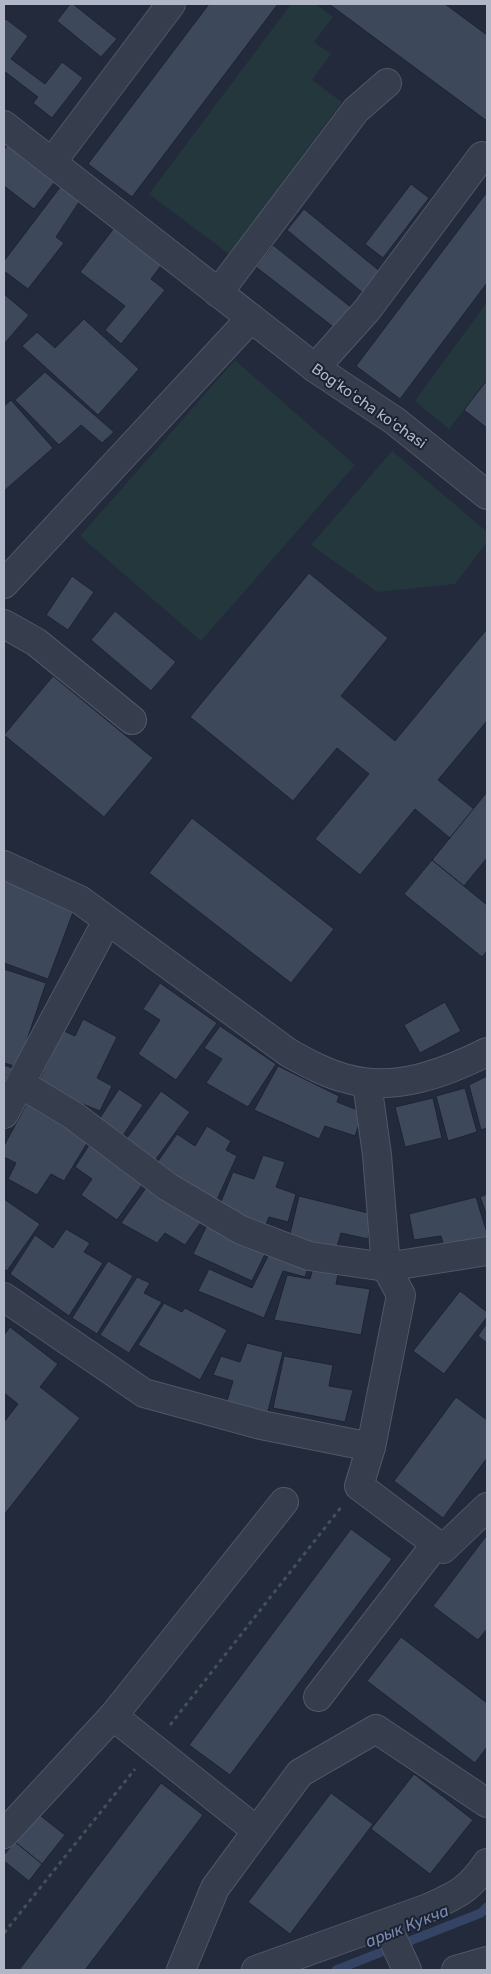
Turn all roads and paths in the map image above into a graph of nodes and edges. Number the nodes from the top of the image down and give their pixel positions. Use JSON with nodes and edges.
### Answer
{"nodes":[{"id":1,"x":171,"y":4,"type":"edge"},
{"id":2,"x":387,"y":83,"type":"dead end"},
{"id":3,"x":4,"y":125,"type":"edge"},
{"id":4,"x":482,"y":156,"type":"dead end"},
{"id":5,"x":52,"y":162,"type":"junction"},
{"id":6,"x":218,"y":293,"type":"junction"},
{"id":7,"x":251,"y":318,"type":"junction"},
{"id":8,"x":315,"y":368,"type":"junction"},
{"id":9,"x":487,"y":495,"type":"edge"},
{"id":10,"x":4,"y":584,"type":"edge"},
{"id":11,"x":4,"y":624,"type":"edge"},
{"id":12,"x":132,"y":720,"type":"dead end"},
{"id":13,"x":4,"y":865,"type":"edge"},
{"id":14,"x":107,"y":921,"type":"junction"},
{"id":15,"x":487,"y":1052,"type":"edge"},
{"id":16,"x":367,"y":1083,"type":"junction"},
{"id":17,"x":21,"y":1084,"type":"junction"},
{"id":18,"x":4,"y":1114,"type":"edge"},
{"id":19,"x":487,"y":1252,"type":"edge"},
{"id":20,"x":386,"y":1267,"type":"junction"},
{"id":21,"x":4,"y":1297,"type":"edge"},
{"id":22,"x":371,"y":1447,"type":"junction"},
{"id":23,"x":359,"y":1486,"type":"junction"},
{"id":24,"x":284,"y":1502,"type":"dead end"},
{"id":25,"x":487,"y":1507,"type":"edge"},
{"id":26,"x":439,"y":1546,"type":"junction"},
{"id":27,"x":318,"y":1697,"type":"dead end"},
{"id":28,"x":112,"y":1716,"type":"junction"},
{"id":29,"x":152,"y":1747,"type":"junction"},
{"id":30,"x":487,"y":1803,"type":"edge"},
{"id":31,"x":258,"y":1831,"type":"junction"},
{"id":32,"x":4,"y":1834,"type":"edge"},
{"id":33,"x":487,"y":1862,"type":"edge"},
{"id":34,"x":390,"y":1929,"type":"junction"},
{"id":35,"x":4,"y":1933,"type":"edge"},
{"id":36,"x":487,"y":1961,"type":"edge"},
{"id":37,"x":406,"y":1966,"type":"edge"},
{"id":38,"x":181,"y":1970,"type":"edge"},
{"id":39,"x":256,"y":1970,"type":"edge"},
{"id":40,"x":456,"y":1970,"type":"edge"}],
"edges":[{"from":1,"to":5,"type":"street"},
{"from":2,"to":6,"type":"street"},
{"from":3,"to":5,"type":"street","name":"Bogʻkoʻcha koʻchasi"},
{"from":4,"to":8,"type":"street"},
{"from":5,"to":6,"type":"street","name":"Bogʻkoʻcha koʻchasi"},
{"from":6,"to":7,"type":"street","name":"Bogʻkoʻcha koʻchasi"},
{"from":7,"to":8,"type":"street","name":"Bogʻkoʻcha koʻchasi"},
{"from":7,"to":10,"type":"street"},
{"from":8,"to":9,"type":"street","name":"Bogʻkoʻcha koʻchasi"},
{"from":11,"to":12,"type":"street"},
{"from":13,"to":14,"type":"street"},
{"from":14,"to":16,"type":"street"},
{"from":14,"to":17,"type":"street"},
{"from":15,"to":16,"type":"street"},
{"from":16,"to":20,"type":"street"},
{"from":17,"to":18,"type":"street"},
{"from":17,"to":20,"type":"street"},
{"from":19,"to":20,"type":"street"},
{"from":20,"to":22,"type":"street"},
{"from":21,"to":22,"type":"street"},
{"from":22,"to":23,"type":"street"},
{"from":23,"to":26,"type":"street"},
{"from":23,"to":29,"type":"path"},
{"from":24,"to":28,"type":"street"},
{"from":25,"to":26,"type":"street"},
{"from":26,"to":27,"type":"street"},
{"from":28,"to":29,"type":"street"},
{"from":28,"to":32,"type":"street"},
{"from":29,"to":31,"type":"street"},
{"from":29,"to":35,"type":"path"},
{"from":30,"to":31,"type":"street"},
{"from":31,"to":38,"type":"street"},
{"from":33,"to":34,"type":"street"},
{"from":34,"to":37,"type":"street"},
{"from":34,"to":39,"type":"street"},
{"from":36,"to":40,"type":"street"}]}
